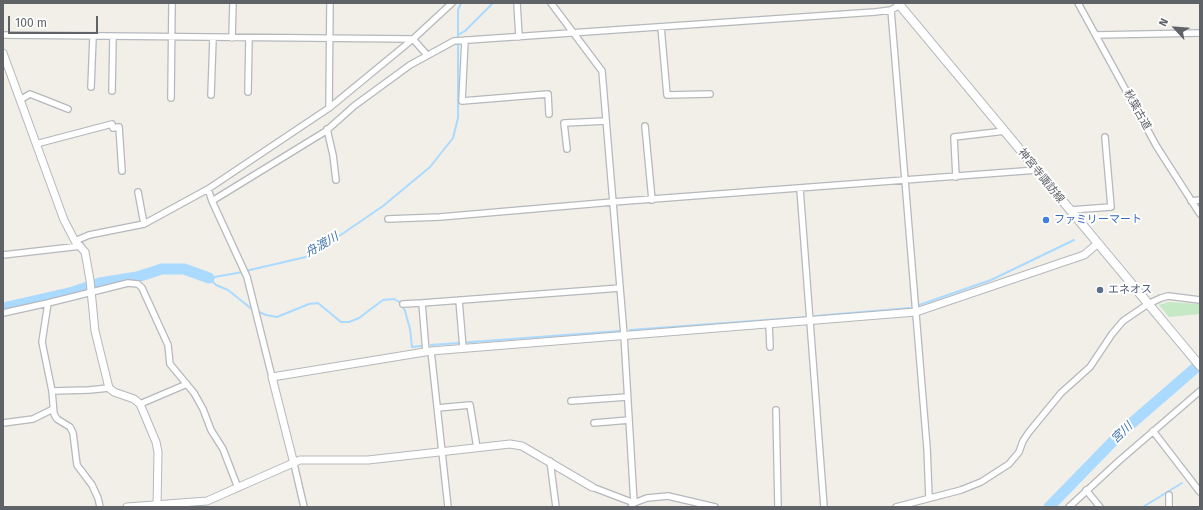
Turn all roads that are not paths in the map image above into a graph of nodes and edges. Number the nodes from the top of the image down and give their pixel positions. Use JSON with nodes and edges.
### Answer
{"nodes":[{"id":1,"x":172,"y":3,"type":"edge"},
{"id":2,"x":233,"y":3,"type":"edge"},
{"id":3,"x":330,"y":3,"type":"edge"},
{"id":4,"x":452,"y":3,"type":"edge"},
{"id":5,"x":518,"y":3,"type":"edge"},
{"id":6,"x":550,"y":3,"type":"edge"},
{"id":7,"x":1078,"y":3,"type":"edge"},
{"id":8,"x":899,"y":4,"type":"edge"},
{"id":9,"x":891,"y":10,"type":"junction"},
{"id":10,"x":661,"y":27,"type":"junction"},
{"id":11,"x":574,"y":34,"type":"junction"},
{"id":12,"x":1200,"y":34,"type":"edge"},
{"id":13,"x":3,"y":35,"type":"edge"},
{"id":14,"x":1096,"y":35,"type":"junction"},
{"id":15,"x":93,"y":37,"type":"junction"},
{"id":16,"x":113,"y":37,"type":"junction"},
{"id":17,"x":519,"y":37,"type":"junction"},
{"id":18,"x":172,"y":38,"type":"junction"},
{"id":19,"x":213,"y":38,"type":"junction"},
{"id":20,"x":232,"y":38,"type":"junction"},
{"id":21,"x":249,"y":38,"type":"junction"},
{"id":22,"x":330,"y":38,"type":"junction"},
{"id":23,"x":413,"y":39,"type":"junction"},
{"id":24,"x":464,"y":40,"type":"junction"},
{"id":25,"x":3,"y":53,"type":"edge"},
{"id":26,"x":427,"y":55,"type":"junction"},
{"id":27,"x":4,"y":62,"type":"edge"},
{"id":28,"x":90,"y":87,"type":"dead end"},
{"id":29,"x":112,"y":91,"type":"dead end"},
{"id":30,"x":248,"y":92,"type":"dead end"},
{"id":31,"x":710,"y":94,"type":"dead end"},
{"id":32,"x":211,"y":95,"type":"dead end"},
{"id":33,"x":171,"y":98,"type":"dead end"},
{"id":34,"x":20,"y":100,"type":"junction"},
{"id":35,"x":329,"y":108,"type":"junction"},
{"id":36,"x":68,"y":109,"type":"dead end"},
{"id":37,"x":548,"y":114,"type":"dead end"},
{"id":38,"x":606,"y":121,"type":"junction"},
{"id":39,"x":645,"y":126,"type":"dead end"},
{"id":40,"x":327,"y":129,"type":"junction"},
{"id":41,"x":1005,"y":131,"type":"junction"},
{"id":42,"x":1105,"y":137,"type":"dead end"},
{"id":43,"x":36,"y":144,"type":"junction"},
{"id":44,"x":567,"y":149,"type":"dead end"},
{"id":45,"x":1037,"y":170,"type":"junction"},
{"id":46,"x":122,"y":171,"type":"dead end"},
{"id":47,"x":956,"y":177,"type":"junction"},
{"id":48,"x":905,"y":179,"type":"junction"},
{"id":49,"x":336,"y":180,"type":"dead end"},
{"id":50,"x":208,"y":189,"type":"junction"},
{"id":51,"x":800,"y":189,"type":"junction"},
{"id":52,"x":138,"y":192,"type":"dead end"},
{"id":53,"x":652,"y":200,"type":"junction"},
{"id":54,"x":1200,"y":200,"type":"edge"},
{"id":55,"x":1191,"y":201,"type":"junction"},
{"id":56,"x":212,"y":202,"type":"junction"},
{"id":57,"x":613,"y":202,"type":"junction"},
{"id":58,"x":1070,"y":210,"type":"junction"},
{"id":59,"x":1200,"y":214,"type":"edge"},
{"id":60,"x":388,"y":219,"type":"dead end"},
{"id":61,"x":144,"y":224,"type":"junction"},
{"id":62,"x":78,"y":244,"type":"junction"},
{"id":63,"x":1098,"y":244,"type":"junction"},
{"id":64,"x":3,"y":255,"type":"edge"},
{"id":65,"x":620,"y":288,"type":"junction"},
{"id":66,"x":90,"y":292,"type":"junction"},
{"id":67,"x":459,"y":300,"type":"junction"},
{"id":68,"x":1200,"y":300,"type":"edge"},
{"id":69,"x":48,"y":303,"type":"junction"},
{"id":70,"x":403,"y":304,"type":"dead end"},
{"id":71,"x":422,"y":304,"type":"junction"},
{"id":72,"x":1148,"y":304,"type":"junction"},
{"id":73,"x":916,"y":312,"type":"junction"},
{"id":74,"x":3,"y":313,"type":"edge"},
{"id":75,"x":811,"y":321,"type":"junction"},
{"id":76,"x":769,"y":324,"type":"junction"},
{"id":77,"x":624,"y":334,"type":"junction"},
{"id":78,"x":770,"y":347,"type":"dead end"},
{"id":79,"x":463,"y":348,"type":"junction"},
{"id":80,"x":429,"y":351,"type":"junction"},
{"id":81,"x":1200,"y":366,"type":"edge"},
{"id":82,"x":272,"y":377,"type":"junction"},
{"id":83,"x":187,"y":384,"type":"junction"},
{"id":84,"x":108,"y":388,"type":"junction"},
{"id":85,"x":52,"y":391,"type":"junction"},
{"id":86,"x":1200,"y":391,"type":"edge"},
{"id":87,"x":627,"y":397,"type":"junction"},
{"id":88,"x":571,"y":401,"type":"dead end"},
{"id":89,"x":140,"y":404,"type":"junction"},
{"id":90,"x":437,"y":408,"type":"junction"},
{"id":91,"x":53,"y":409,"type":"junction"},
{"id":92,"x":776,"y":410,"type":"dead end"},
{"id":93,"x":629,"y":420,"type":"junction"},
{"id":94,"x":3,"y":423,"type":"edge"},
{"id":95,"x":594,"y":423,"type":"dead end"},
{"id":96,"x":1154,"y":431,"type":"junction"},
{"id":97,"x":477,"y":448,"type":"junction"},
{"id":98,"x":442,"y":451,"type":"junction"},
{"id":99,"x":550,"y":460,"type":"junction"},
{"id":100,"x":294,"y":464,"type":"junction"},
{"id":101,"x":592,"y":487,"type":"joint"},
{"id":102,"x":238,"y":488,"type":"junction"},
{"id":103,"x":1086,"y":490,"type":"junction"},
{"id":104,"x":1200,"y":492,"type":"edge"},
{"id":105,"x":1169,"y":495,"type":"dead end"},
{"id":106,"x":929,"y":498,"type":"junction"},
{"id":107,"x":157,"y":505,"type":"edge"},
{"id":108,"x":632,"y":505,"type":"edge"},
{"id":109,"x":100,"y":507,"type":"edge"},
{"id":110,"x":127,"y":507,"type":"edge"},
{"id":111,"x":304,"y":507,"type":"edge"},
{"id":112,"x":448,"y":507,"type":"edge"},
{"id":113,"x":556,"y":507,"type":"edge"},
{"id":114,"x":715,"y":507,"type":"edge"},
{"id":115,"x":778,"y":507,"type":"edge"},
{"id":116,"x":824,"y":507,"type":"edge"},
{"id":117,"x":896,"y":507,"type":"edge"},
{"id":118,"x":1069,"y":507,"type":"edge"},
{"id":119,"x":1100,"y":507,"type":"edge"},
{"id":120,"x":1169,"y":507,"type":"edge"}],
"edges":[{"from":1,"to":18,"type":"street"},
{"from":2,"to":20,"type":"street"},
{"from":3,"to":22,"type":"street"},
{"from":4,"to":23,"type":"street"},
{"from":5,"to":17,"type":"street"},
{"from":6,"to":11,"type":"street"},
{"from":7,"to":14,"type":"street","name":"秋葉古道"},
{"from":8,"to":9,"type":"street"},
{"from":8,"to":41,"type":"main road","name":"神宮寺諏訪線"},
{"from":9,"to":10,"type":"street"},
{"from":9,"to":48,"type":"street"},
{"from":10,"to":11,"type":"street"},
{"from":10,"to":31,"type":"street"},
{"from":11,"to":17,"type":"street"},
{"from":11,"to":38,"type":"street"},
{"from":12,"to":14,"type":"street"},
{"from":13,"to":15,"type":"street"},
{"from":14,"to":55,"type":"street","name":"秋葉古道"},
{"from":15,"to":16,"type":"street"},
{"from":15,"to":28,"type":"street"},
{"from":16,"to":18,"type":"street"},
{"from":16,"to":29,"type":"street"},
{"from":17,"to":24,"type":"street"},
{"from":18,"to":19,"type":"street"},
{"from":18,"to":33,"type":"street"},
{"from":19,"to":20,"type":"street"},
{"from":19,"to":32,"type":"street"},
{"from":20,"to":21,"type":"street"},
{"from":21,"to":22,"type":"street"},
{"from":21,"to":30,"type":"street"},
{"from":22,"to":23,"type":"street"},
{"from":22,"to":35,"type":"street"},
{"from":23,"to":26,"type":"street"},
{"from":23,"to":35,"type":"street"},
{"from":24,"to":26,"type":"street"},
{"from":24,"to":37,"type":"street"},
{"from":25,"to":27,"type":"street"},
{"from":26,"to":40,"type":"street"},
{"from":27,"to":34,"type":"street"},
{"from":34,"to":36,"type":"street"},
{"from":34,"to":43,"type":"street"},
{"from":35,"to":50,"type":"street"},
{"from":38,"to":44,"type":"street"},
{"from":38,"to":57,"type":"street"},
{"from":39,"to":53,"type":"street"},
{"from":40,"to":49,"type":"street"},
{"from":40,"to":56,"type":"street"},
{"from":41,"to":45,"type":"main road","name":"神宮寺諏訪線"},
{"from":41,"to":47,"type":"street"},
{"from":42,"to":58,"type":"street"},
{"from":43,"to":46,"type":"street"},
{"from":43,"to":62,"type":"street"},
{"from":45,"to":47,"type":"street"},
{"from":45,"to":58,"type":"main road","name":"神宮寺諏訪線"},
{"from":47,"to":48,"type":"street"},
{"from":48,"to":51,"type":"street"},
{"from":48,"to":73,"type":"street"},
{"from":50,"to":56,"type":"street"},
{"from":50,"to":61,"type":"street"},
{"from":51,"to":53,"type":"street"},
{"from":51,"to":75,"type":"street"},
{"from":52,"to":61,"type":"street"},
{"from":53,"to":57,"type":"street"},
{"from":54,"to":55,"type":"street"},
{"from":55,"to":59,"type":"street","name":"秋葉古道"},
{"from":56,"to":82,"type":"street"},
{"from":57,"to":60,"type":"street"},
{"from":57,"to":65,"type":"street"},
{"from":58,"to":63,"type":"main road","name":"神宮寺諏訪線"},
{"from":61,"to":62,"type":"street"},
{"from":62,"to":64,"type":"street"},
{"from":62,"to":66,"type":"street"},
{"from":63,"to":72,"type":"main road","name":"神宮寺諏訪線"},
{"from":63,"to":73,"type":"street"},
{"from":65,"to":67,"type":"street"},
{"from":65,"to":77,"type":"street"},
{"from":66,"to":69,"type":"street"},
{"from":66,"to":83,"type":"street"},
{"from":66,"to":84,"type":"street"},
{"from":67,"to":71,"type":"street"},
{"from":67,"to":79,"type":"street"},
{"from":68,"to":72,"type":"street"},
{"from":69,"to":74,"type":"street"},
{"from":69,"to":85,"type":"street"},
{"from":70,"to":71,"type":"street"},
{"from":71,"to":80,"type":"street"},
{"from":72,"to":81,"type":"main road","name":"神宮寺諏訪線"},
{"from":72,"to":106,"type":"street"},
{"from":73,"to":75,"type":"street"},
{"from":73,"to":106,"type":"street"},
{"from":75,"to":76,"type":"street"},
{"from":75,"to":116,"type":"street"},
{"from":76,"to":77,"type":"street"},
{"from":76,"to":78,"type":"street"},
{"from":77,"to":79,"type":"street"},
{"from":77,"to":87,"type":"street"},
{"from":79,"to":80,"type":"street"},
{"from":80,"to":82,"type":"street"},
{"from":80,"to":90,"type":"street"},
{"from":82,"to":100,"type":"street"},
{"from":83,"to":89,"type":"street"},
{"from":83,"to":102,"type":"street"},
{"from":84,"to":85,"type":"street"},
{"from":84,"to":89,"type":"street"},
{"from":85,"to":91,"type":"street"},
{"from":86,"to":96,"type":"street"},
{"from":87,"to":88,"type":"street"},
{"from":87,"to":93,"type":"street"},
{"from":89,"to":107,"type":"street"},
{"from":90,"to":97,"type":"street"},
{"from":90,"to":98,"type":"street"},
{"from":91,"to":94,"type":"street"},
{"from":91,"to":109,"type":"street"},
{"from":92,"to":115,"type":"street"},
{"from":93,"to":95,"type":"street"},
{"from":93,"to":108,"type":"street"},
{"from":96,"to":103,"type":"street"},
{"from":96,"to":104,"type":"street"},
{"from":97,"to":98,"type":"street"},
{"from":97,"to":99,"type":"street"},
{"from":98,"to":100,"type":"street"},
{"from":98,"to":112,"type":"street"},
{"from":99,"to":101,"type":"street"},
{"from":99,"to":113,"type":"street"},
{"from":100,"to":102,"type":"street"},
{"from":100,"to":111,"type":"street"},
{"from":101,"to":108,"type":"street"},
{"from":102,"to":107,"type":"street"},
{"from":103,"to":118,"type":"street"},
{"from":103,"to":119,"type":"street"},
{"from":105,"to":120,"type":"street"},
{"from":106,"to":117,"type":"street"},
{"from":107,"to":110,"type":"street"},
{"from":108,"to":114,"type":"street"}]}
